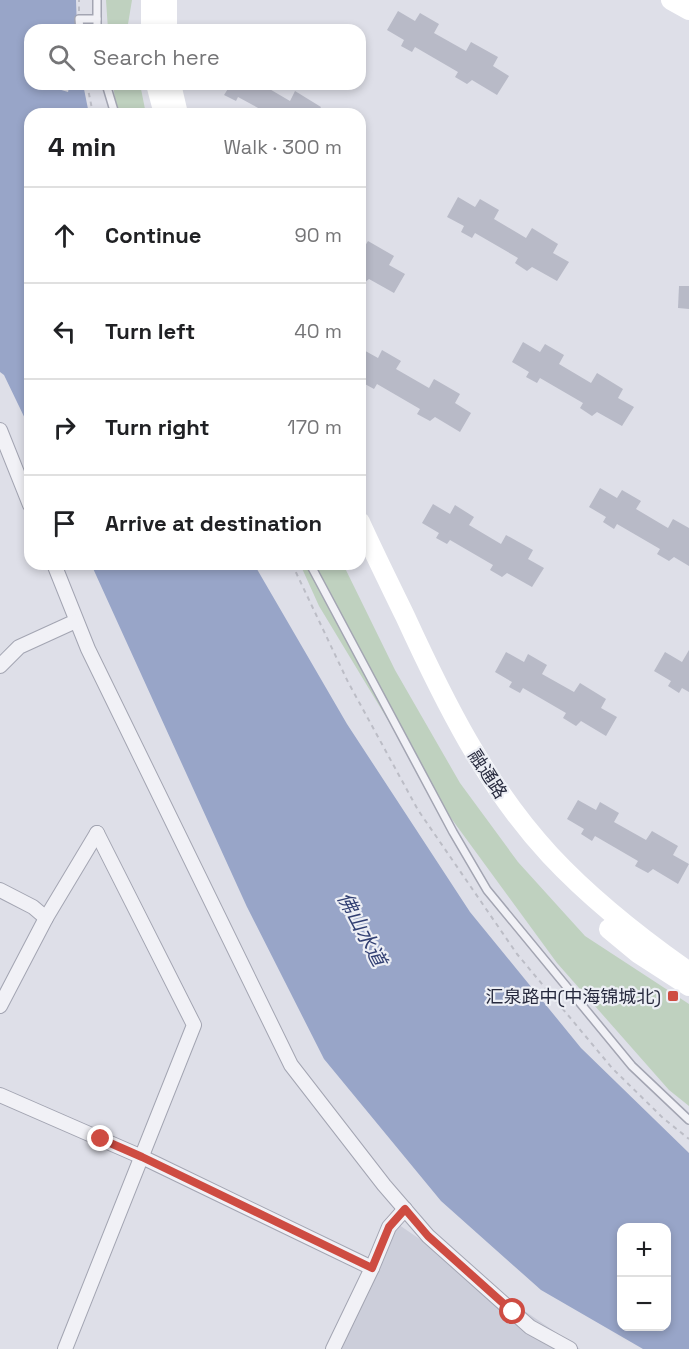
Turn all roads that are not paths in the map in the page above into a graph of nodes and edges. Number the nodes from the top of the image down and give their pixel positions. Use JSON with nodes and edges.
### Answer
{"nodes":[{"id":1,"x":97,"y":0,"type":"edge"},
{"id":2,"x":151,"y":0,"type":"edge"},
{"id":3,"x":167,"y":0,"type":"edge"},
{"id":4,"x":671,"y":0,"type":"edge"},
{"id":5,"x":689,"y":10,"type":"edge"},
{"id":6,"x":97,"y":19,"type":"junction"},
{"id":7,"x":79,"y":24,"type":"edge"},
{"id":8,"x":97,"y":24,"type":"edge"},
{"id":9,"x":151,"y":24,"type":"edge"},
{"id":10,"x":166,"y":24,"type":"edge"},
{"id":11,"x":108,"y":90,"type":"edge"},
{"id":12,"x":158,"y":90,"type":"edge"},
{"id":13,"x":172,"y":90,"type":"edge"},
{"id":14,"x":113,"y":108,"type":"edge"},
{"id":15,"x":162,"y":108,"type":"edge"},
{"id":16,"x":177,"y":108,"type":"edge"},
{"id":17,"x":0,"y":430,"type":"edge"},
{"id":18,"x":24,"y":490,"type":"edge"},
{"id":19,"x":366,"y":535,"type":"edge"},
{"id":20,"x":366,"y":560,"type":"edge"},
{"id":21,"x":56,"y":570,"type":"edge"},
{"id":22,"x":313,"y":570,"type":"edge"},
{"id":23,"x":76,"y":621,"type":"junction"},
{"id":24,"x":0,"y":666,"type":"edge"},
{"id":25,"x":0,"y":890,"type":"edge"},
{"id":26,"x":46,"y":918,"type":"junction"},
{"id":27,"x":689,"y":972,"type":"edge"},
{"id":28,"x":689,"y":986,"type":"edge"},
{"id":29,"x":0,"y":1006,"type":"edge"},
{"id":30,"x":0,"y":1095,"type":"edge"},
{"id":31,"x":689,"y":1120,"type":"edge"},
{"id":32,"x":142,"y":1157,"type":"junction"},
{"id":33,"x":405,"y":1209,"type":"junction"},
{"id":34,"x":372,"y":1268,"type":"junction"},
{"id":35,"x":65,"y":1349,"type":"edge"},
{"id":36,"x":333,"y":1349,"type":"edge"},
{"id":37,"x":570,"y":1349,"type":"edge"}],
"edges":[{"from":1,"to":6,"type":"lane"},
{"from":2,"to":9,"type":"main road"},
{"from":3,"to":10,"type":"main road"},
{"from":4,"to":5,"type":"main road"},
{"from":6,"to":7,"type":"lane"},
{"from":6,"to":8,"type":"lane"},
{"from":11,"to":14,"type":"lane"},
{"from":12,"to":15,"type":"main road"},
{"from":13,"to":16,"type":"main road"},
{"from":17,"to":18,"type":"street"},
{"from":19,"to":27,"type":"main road","name":"融通路"},
{"from":20,"to":28,"type":"main road","name":"融通路"},
{"from":21,"to":23,"type":"street"},
{"from":22,"to":31,"type":"lane"},
{"from":23,"to":24,"type":"street"},
{"from":23,"to":33,"type":"street"},
{"from":25,"to":26,"type":"street"},
{"from":26,"to":29,"type":"street"},
{"from":26,"to":32,"type":"street"},
{"from":30,"to":32,"type":"street"},
{"from":32,"to":34,"type":"street"},
{"from":32,"to":35,"type":"street"},
{"from":33,"to":34,"type":"street"},
{"from":33,"to":37,"type":"street"},
{"from":34,"to":36,"type":"street"}]}
